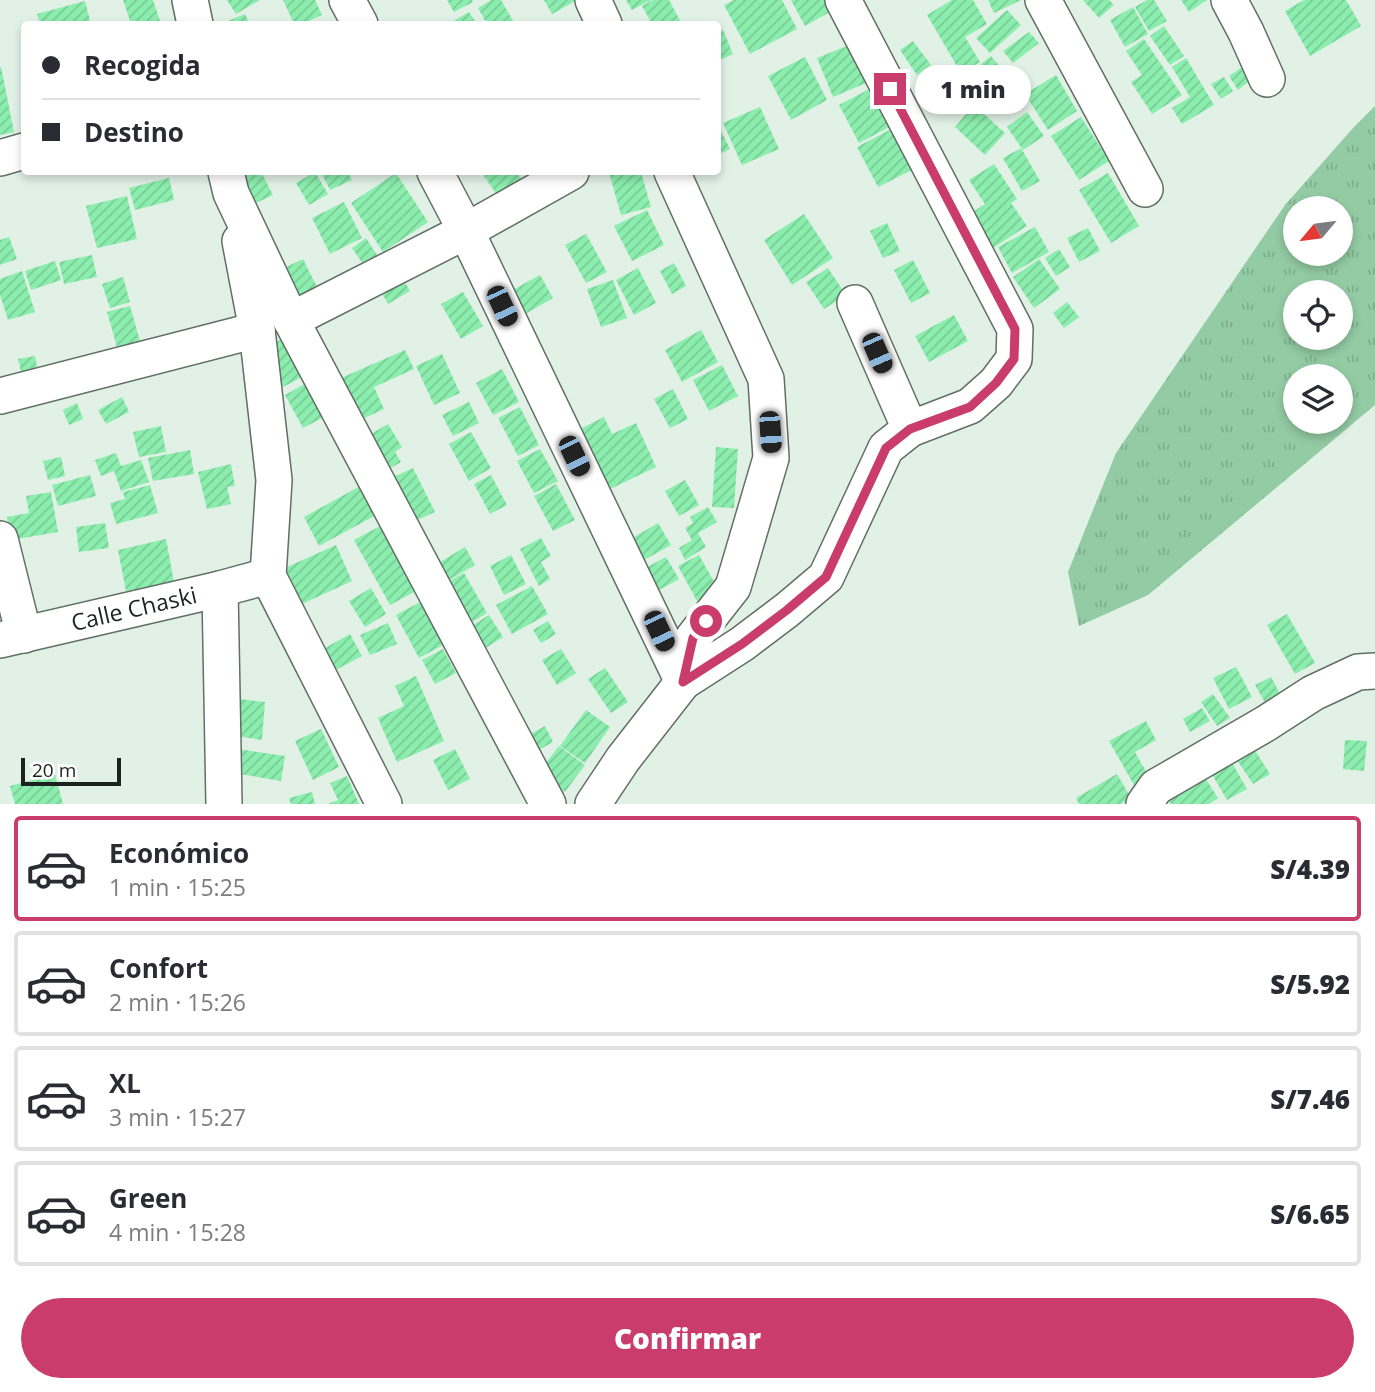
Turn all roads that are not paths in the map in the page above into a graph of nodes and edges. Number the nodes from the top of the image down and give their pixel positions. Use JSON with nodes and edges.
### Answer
{"nodes":[{"id":1,"x":190,"y":0,"type":"edge"},
{"id":2,"x":347,"y":0,"type":"edge"},
{"id":3,"x":593,"y":0,"type":"edge"},
{"id":4,"x":843,"y":0,"type":"edge"},
{"id":5,"x":1043,"y":0,"type":"edge"},
{"id":6,"x":1229,"y":0,"type":"edge"},
{"id":7,"x":194,"y":21,"type":"edge"},
{"id":8,"x":358,"y":21,"type":"edge"},
{"id":9,"x":603,"y":21,"type":"edge"},
{"id":10,"x":1267,"y":79,"type":"dead end"},
{"id":11,"x":21,"y":153,"type":"edge"},
{"id":12,"x":0,"y":158,"type":"edge"},
{"id":13,"x":437,"y":175,"type":"edge"},
{"id":14,"x":566,"y":175,"type":"edge"},
{"id":15,"x":673,"y":175,"type":"edge"},
{"id":16,"x":228,"y":182,"type":"edge"},
{"id":17,"x":1144,"y":189,"type":"dead end"},
{"id":18,"x":466,"y":231,"type":"junction"},
{"id":19,"x":855,"y":303,"type":"dead end"},
{"id":20,"x":291,"y":320,"type":"junction"},
{"id":21,"x":257,"y":330,"type":"junction"},
{"id":22,"x":0,"y":396,"type":"edge"},
{"id":23,"x":910,"y":429,"type":"junction"},
{"id":24,"x":0,"y":539,"type":"edge"},
{"id":25,"x":268,"y":576,"type":"junction"},
{"id":26,"x":220,"y":589,"type":"junction"},
{"id":27,"x":12,"y":638,"type":"edge"},
{"id":28,"x":1375,"y":671,"type":"edge"},
{"id":29,"x":683,"y":682,"type":"junction"},
{"id":30,"x":223,"y":804,"type":"edge"},
{"id":31,"x":384,"y":804,"type":"edge"},
{"id":32,"x":548,"y":804,"type":"edge"},
{"id":33,"x":593,"y":804,"type":"edge"},
{"id":34,"x":1144,"y":804,"type":"edge"}],
"edges":[{"from":1,"to":7,"type":"street"},
{"from":2,"to":8,"type":"street"},
{"from":3,"to":9,"type":"street"},
{"from":4,"to":23,"type":"street"},
{"from":5,"to":17,"type":"street"},
{"from":6,"to":10,"type":"street"},
{"from":11,"to":12,"type":"street"},
{"from":13,"to":18,"type":"street"},
{"from":14,"to":18,"type":"street"},
{"from":15,"to":29,"type":"street"},
{"from":16,"to":20,"type":"street"},
{"from":16,"to":21,"type":"street"},
{"from":18,"to":20,"type":"street"},
{"from":18,"to":29,"type":"street"},
{"from":19,"to":23,"type":"street"},
{"from":20,"to":32,"type":"street"},
{"from":21,"to":22,"type":"street"},
{"from":21,"to":25,"type":"street"},
{"from":23,"to":29,"type":"street"},
{"from":24,"to":27,"type":"street"},
{"from":25,"to":26,"type":"street","name":"Calle Chaski"},
{"from":25,"to":31,"type":"street"},
{"from":26,"to":27,"type":"street","name":"Calle Chaski"},
{"from":26,"to":30,"type":"street"},
{"from":28,"to":34,"type":"street"},
{"from":29,"to":33,"type":"street"}]}
